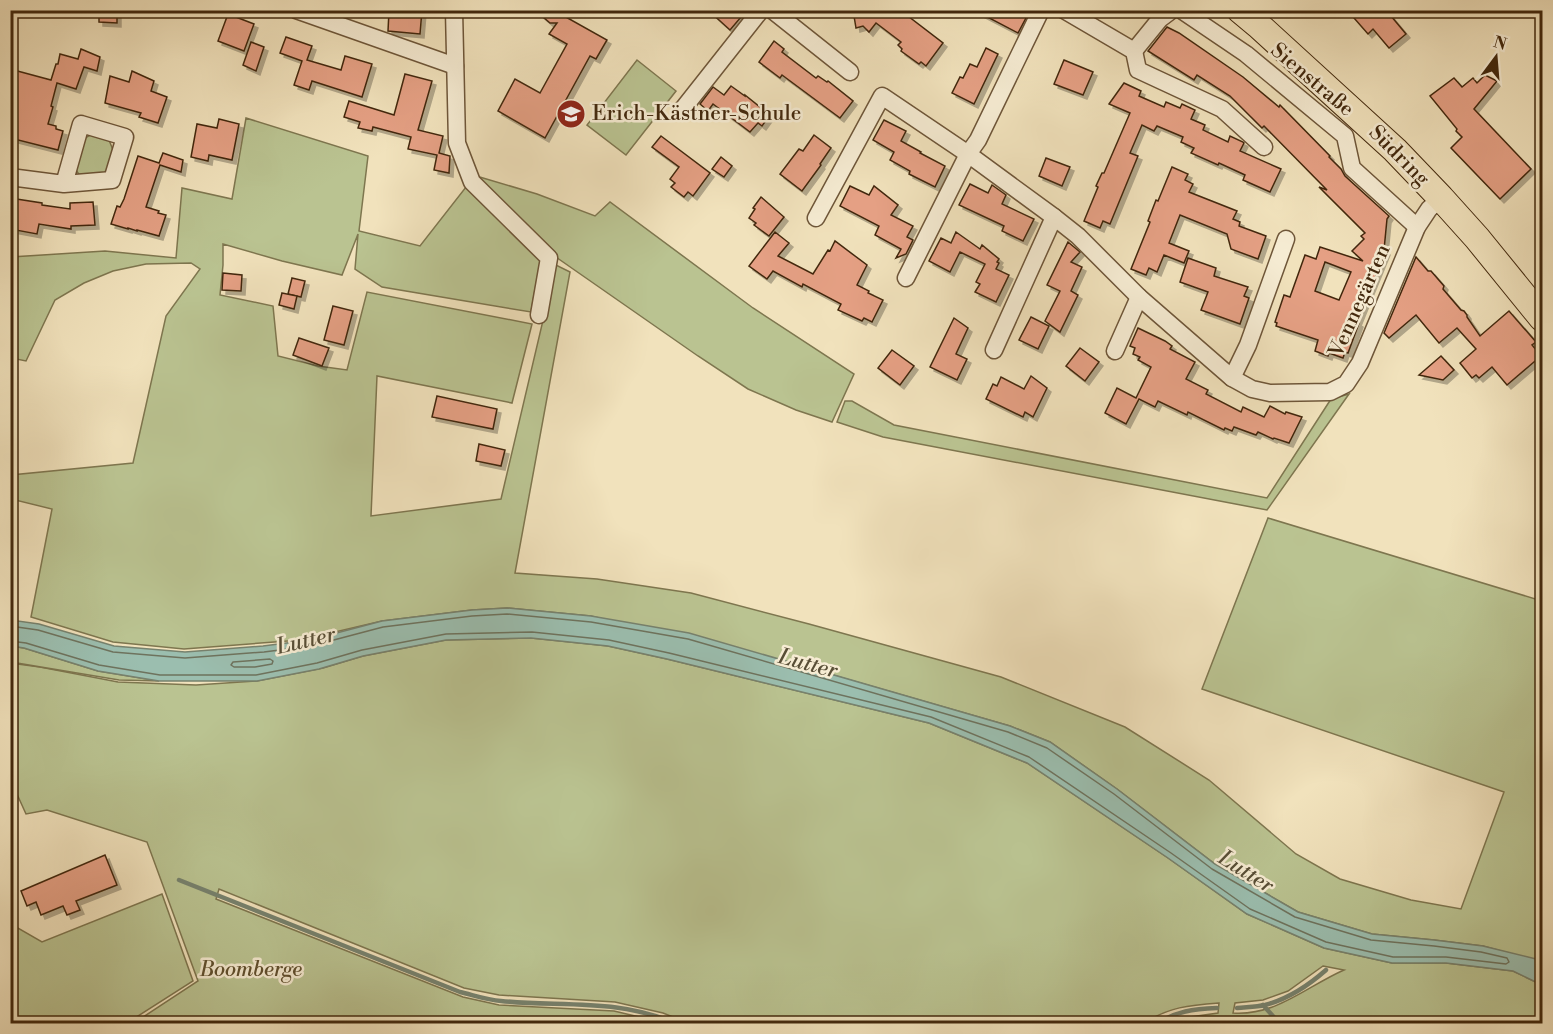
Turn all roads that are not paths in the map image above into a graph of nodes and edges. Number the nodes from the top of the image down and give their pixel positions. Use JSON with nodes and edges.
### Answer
{"nodes":[{"id":1,"x":296,"y":10,"type":"edge"},
{"id":2,"x":454,"y":10,"type":"edge"},
{"id":3,"x":761,"y":10,"type":"edge"},
{"id":4,"x":772,"y":10,"type":"edge"},
{"id":5,"x":1041,"y":10,"type":"edge"},
{"id":6,"x":1064,"y":10,"type":"edge"},
{"id":7,"x":1172,"y":10,"type":"edge"},
{"id":8,"x":1181,"y":10,"type":"edge"},
{"id":9,"x":1240,"y":10,"type":"edge"},
{"id":10,"x":1134,"y":51,"type":"junction"},
{"id":11,"x":455,"y":66,"type":"junction"},
{"id":12,"x":850,"y":72,"type":"dead end"},
{"id":13,"x":682,"y":110,"type":"dead end"},
{"id":14,"x":1263,"y":147,"type":"dead end"},
{"id":15,"x":968,"y":154,"type":"junction"},
{"id":16,"x":10,"y":177,"type":"edge"},
{"id":17,"x":64,"y":184,"type":"dead end"},
{"id":18,"x":1442,"y":198,"type":"junction"},
{"id":19,"x":1054,"y":217,"type":"junction"},
{"id":20,"x":816,"y":218,"type":"dead end"},
{"id":21,"x":1417,"y":227,"type":"junction"},
{"id":22,"x":1286,"y":239,"type":"dead end"},
{"id":23,"x":906,"y":278,"type":"dead end"},
{"id":24,"x":1139,"y":297,"type":"junction"},
{"id":25,"x":539,"y":315,"type":"dead end"},
{"id":26,"x":1542,"y":318,"type":"edge"},
{"id":27,"x":994,"y":350,"type":"dead end"},
{"id":28,"x":1115,"y":351,"type":"dead end"},
{"id":29,"x":1232,"y":378,"type":"junction"}],
"edges":[{"from":1,"to":11,"type":"street"},
{"from":2,"to":11,"type":"street"},
{"from":3,"to":13,"type":"street"},
{"from":4,"to":12,"type":"street"},
{"from":5,"to":15,"type":"street"},
{"from":6,"to":10,"type":"street"},
{"from":7,"to":10,"type":"street"},
{"from":8,"to":21,"type":"street","name":"Sienstraße"},
{"from":9,"to":18,"type":"main road","name":"Südring"},
{"from":10,"to":14,"type":"street"},
{"from":11,"to":25,"type":"street"},
{"from":15,"to":19,"type":"street","name":"Vennegärten"},
{"from":15,"to":20,"type":"street","name":"Vennegärten"},
{"from":15,"to":23,"type":"street"},
{"from":16,"to":17,"type":"street"},
{"from":18,"to":21,"type":"street","name":"Vennegärten"},
{"from":18,"to":26,"type":"main road","name":"Südring"},
{"from":19,"to":24,"type":"street","name":"Vennegärten"},
{"from":19,"to":27,"type":"street"},
{"from":21,"to":29,"type":"street","name":"Vennegärten"},
{"from":22,"to":29,"type":"street"},
{"from":24,"to":28,"type":"street"},
{"from":24,"to":29,"type":"street","name":"Vennegärten"}]}
